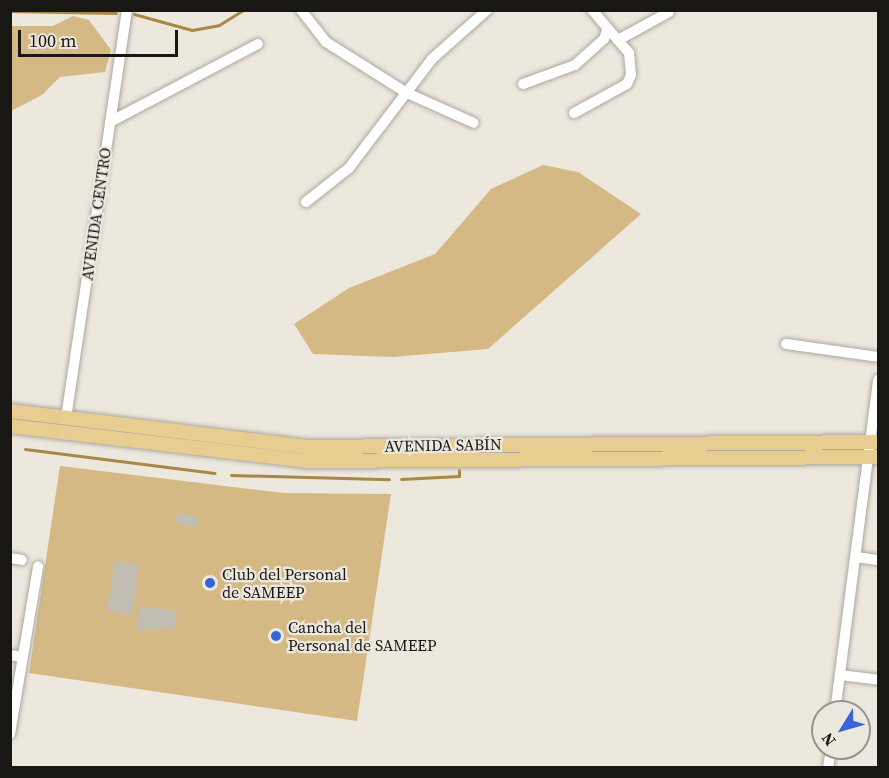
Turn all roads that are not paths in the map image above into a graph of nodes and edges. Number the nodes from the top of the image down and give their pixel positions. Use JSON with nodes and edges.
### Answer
{"nodes":[{"id":1,"x":127,"y":10,"type":"edge"},
{"id":2,"x":301,"y":10,"type":"edge"},
{"id":3,"x":487,"y":10,"type":"edge"},
{"id":4,"x":592,"y":10,"type":"edge"},
{"id":5,"x":669,"y":12,"type":"dead end"},
{"id":6,"x":606,"y":30,"type":"junction"},
{"id":7,"x":618,"y":40,"type":"junction"},
{"id":8,"x":258,"y":44,"type":"dead end"},
{"id":9,"x":523,"y":84,"type":"dead end"},
{"id":10,"x":407,"y":93,"type":"junction"},
{"id":11,"x":574,"y":112,"type":"dead end"},
{"id":12,"x":110,"y":122,"type":"junction"},
{"id":13,"x":474,"y":123,"type":"dead end"},
{"id":14,"x":306,"y":202,"type":"dead end"},
{"id":15,"x":786,"y":345,"type":"dead end"},
{"id":16,"x":879,"y":357,"type":"edge"},
{"id":17,"x":879,"y":380,"type":"edge"},
{"id":18,"x":10,"y":411,"type":"edge"},
{"id":19,"x":66,"y":418,"type":"junction"},
{"id":20,"x":876,"y":424,"type":"edge"},
{"id":21,"x":10,"y":426,"type":"edge"},
{"id":22,"x":874,"y":442,"type":"edge"},
{"id":23,"x":873,"y":457,"type":"edge"},
{"id":24,"x":856,"y":557,"type":"junction"},
{"id":25,"x":10,"y":558,"type":"edge"},
{"id":26,"x":22,"y":560,"type":"dead end"},
{"id":27,"x":879,"y":560,"type":"edge"},
{"id":28,"x":38,"y":566,"type":"dead end"},
{"id":29,"x":10,"y":655,"type":"edge"},
{"id":30,"x":22,"y":657,"type":"junction"},
{"id":31,"x":840,"y":675,"type":"junction"},
{"id":32,"x":879,"y":680,"type":"edge"},
{"id":33,"x":837,"y":700,"type":"edge"},
{"id":34,"x":10,"y":734,"type":"edge"}],
"edges":[{"from":1,"to":12,"type":"street","name":"AVENIDA CENTRO"},
{"from":2,"to":10,"type":"street"},
{"from":3,"to":10,"type":"street"},
{"from":4,"to":6,"type":"street"},
{"from":5,"to":7,"type":"street"},
{"from":6,"to":7,"type":"street"},
{"from":6,"to":9,"type":"street"},
{"from":7,"to":11,"type":"street"},
{"from":8,"to":12,"type":"street"},
{"from":10,"to":13,"type":"street"},
{"from":10,"to":14,"type":"street"},
{"from":12,"to":19,"type":"street","name":"AVENIDA CENTRO"},
{"from":15,"to":16,"type":"street"},
{"from":17,"to":20,"type":"street"},
{"from":18,"to":19,"type":"main road","name":"AVENIDA SABÍN"},
{"from":19,"to":22,"type":"main road","name":"AVENIDA SABÍN"},
{"from":20,"to":22,"type":"street"},
{"from":21,"to":23,"type":"main road","name":"AVENIDA SABÍN"},
{"from":22,"to":23,"type":"street"},
{"from":23,"to":24,"type":"street"},
{"from":24,"to":27,"type":"street"},
{"from":24,"to":31,"type":"street"},
{"from":25,"to":26,"type":"street"},
{"from":28,"to":30,"type":"street"},
{"from":29,"to":30,"type":"street"},
{"from":30,"to":34,"type":"street"},
{"from":31,"to":32,"type":"street"},
{"from":31,"to":33,"type":"street"}]}
